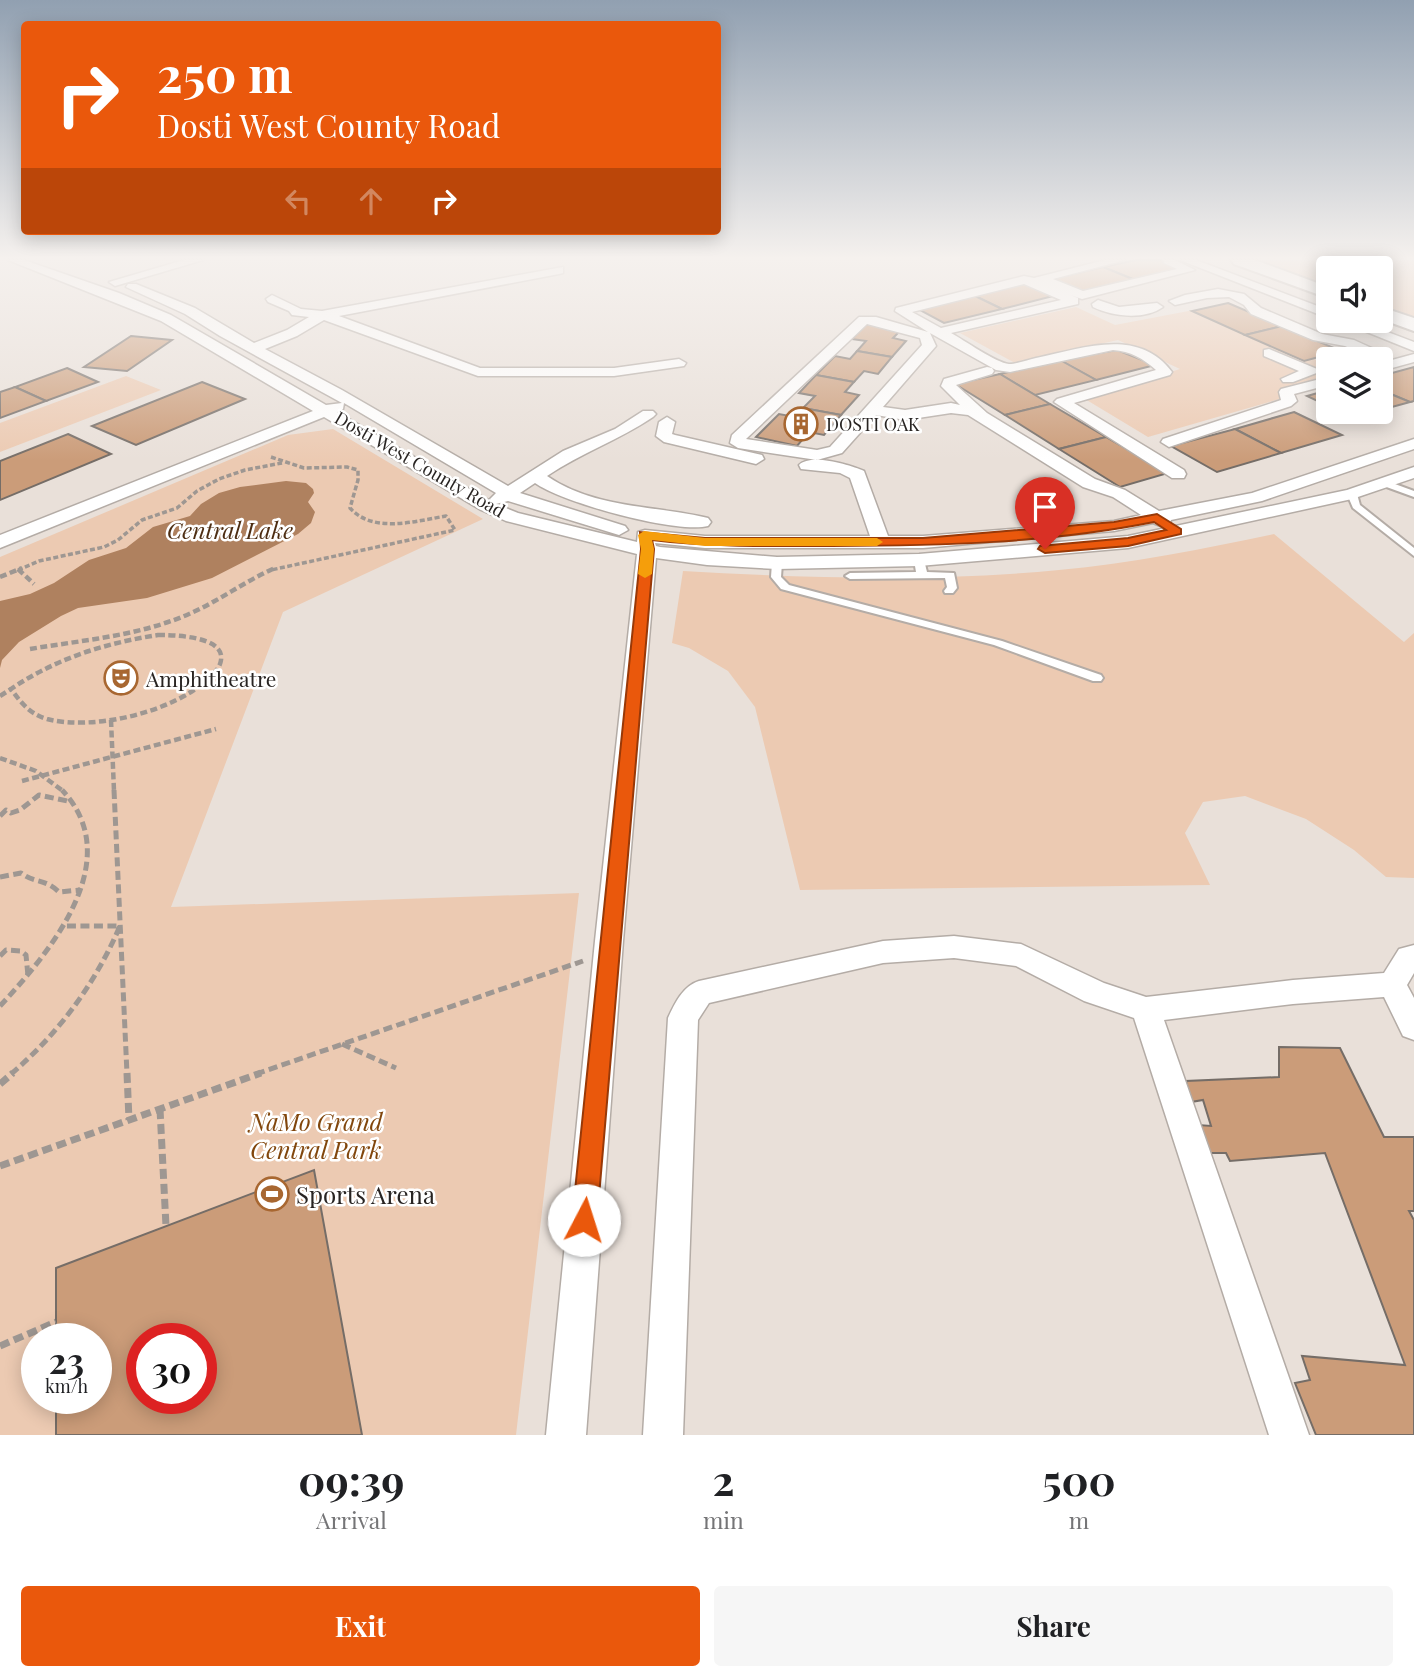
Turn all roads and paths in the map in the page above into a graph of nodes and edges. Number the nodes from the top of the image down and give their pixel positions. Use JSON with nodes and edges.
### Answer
{"nodes":[{"id":1,"x":180,"y":327,"type":"edge"},
{"id":2,"x":214,"y":327,"type":"edge"},
{"id":3,"x":298,"y":327,"type":"edge"},
{"id":4,"x":362,"y":327,"type":"edge"},
{"id":5,"x":857,"y":327,"type":"edge"},
{"id":6,"x":897,"y":327,"type":"edge"},
{"id":7,"x":930,"y":327,"type":"edge"},
{"id":8,"x":961,"y":327,"type":"edge"},
{"id":9,"x":1294,"y":327,"type":"edge"},
{"id":10,"x":939,"y":332,"type":"junction"},
{"id":11,"x":1377,"y":333,"type":"edge"},
{"id":12,"x":225,"y":334,"type":"junction"},
{"id":13,"x":203,"y":341,"type":"junction"},
{"id":14,"x":1358,"y":347,"type":"edge"},
{"id":15,"x":1414,"y":347,"type":"edge"},
{"id":16,"x":254,"y":348,"type":"junction"},
{"id":17,"x":1269,"y":353,"type":"dead end"},
{"id":18,"x":1414,"y":358,"type":"edge"},
{"id":19,"x":679,"y":363,"type":"dead end"},
{"id":20,"x":1393,"y":364,"type":"edge"},
{"id":21,"x":1414,"y":365,"type":"edge"},
{"id":22,"x":987,"y":371,"type":"dead end"},
{"id":23,"x":1316,"y":371,"type":"edge"},
{"id":24,"x":1393,"y":371,"type":"edge"},
{"id":25,"x":1312,"y":372,"type":"junction"},
{"id":26,"x":1316,"y":385,"type":"edge"},
{"id":27,"x":1081,"y":387,"type":"dead end"},
{"id":28,"x":1316,"y":392,"type":"edge"},
{"id":29,"x":1286,"y":394,"type":"junction"},
{"id":30,"x":344,"y":397,"type":"junction"},
{"id":31,"x":1062,"y":402,"type":"junction"},
{"id":32,"x":321,"y":407,"type":"junction"},
{"id":33,"x":873,"y":410,"type":"junction"},
{"id":34,"x":648,"y":414,"type":"dead end"},
{"id":35,"x":981,"y":415,"type":"junction"},
{"id":36,"x":667,"y":422,"type":"dead end"},
{"id":37,"x":889,"y":425,"type":"dead end"},
{"id":38,"x":1169,"y":442,"type":"dead end"},
{"id":39,"x":1414,"y":444,"type":"edge"},
{"id":40,"x":271,"y":457,"type":"dead end"},
{"id":41,"x":287,"y":462,"type":"junction"},
{"id":42,"x":1414,"y":472,"type":"edge"},
{"id":43,"x":1178,"y":474,"type":"dead end"},
{"id":44,"x":536,"y":476,"type":"junction"},
{"id":45,"x":1384,"y":483,"type":"junction"},
{"id":46,"x":1210,"y":489,"type":"dead end"},
{"id":47,"x":509,"y":494,"type":"junction"},
{"id":48,"x":1352,"y":494,"type":"junction"},
{"id":49,"x":1414,"y":494,"type":"edge"},
{"id":50,"x":1230,"y":503,"type":"junction"},
{"id":51,"x":487,"y":506,"type":"junction"},
{"id":52,"x":702,"y":523,"type":"dead end"},
{"id":53,"x":1158,"y":526,"type":"junction"},
{"id":54,"x":0,"y":528,"type":"edge"},
{"id":55,"x":0,"y":542,"type":"edge"},
{"id":56,"x":646,"y":542,"type":"junction"},
{"id":57,"x":881,"y":542,"type":"junction"},
{"id":58,"x":1414,"y":553,"type":"edge"},
{"id":59,"x":777,"y":563,"type":"junction"},
{"id":60,"x":920,"y":567,"type":"junction"},
{"id":61,"x":18,"y":569,"type":"junction"},
{"id":62,"x":850,"y":576,"type":"dead end"},
{"id":63,"x":0,"y":577,"type":"edge"},
{"id":64,"x":34,"y":584,"type":"dead end"},
{"id":65,"x":949,"y":591,"type":"dead end"},
{"id":66,"x":121,"y":633,"type":"junction"},
{"id":67,"x":119,"y":641,"type":"junction"},
{"id":68,"x":30,"y":649,"type":"dead end"},
{"id":69,"x":1097,"y":678,"type":"dead end"},
{"id":70,"x":10,"y":688,"type":"junction"},
{"id":71,"x":0,"y":696,"type":"edge"},
{"id":72,"x":111,"y":720,"type":"junction"},
{"id":73,"x":216,"y":729,"type":"dead end"},
{"id":74,"x":112,"y":757,"type":"junction"},
{"id":75,"x":0,"y":758,"type":"edge"},
{"id":76,"x":43,"y":776,"type":"junction"},
{"id":77,"x":22,"y":781,"type":"dead end"},
{"id":78,"x":73,"y":802,"type":"junction"},
{"id":79,"x":0,"y":816,"type":"edge"},
{"id":80,"x":0,"y":877,"type":"edge"},
{"id":81,"x":80,"y":890,"type":"junction"},
{"id":82,"x":65,"y":926,"type":"junction"},
{"id":83,"x":121,"y":926,"type":"junction"},
{"id":84,"x":608,"y":952,"type":"junction"},
{"id":85,"x":0,"y":956,"type":"edge"},
{"id":86,"x":1414,"y":956,"type":"edge"},
{"id":87,"x":28,"y":977,"type":"junction"},
{"id":88,"x":1392,"y":984,"type":"junction"},
{"id":89,"x":0,"y":1006,"type":"edge"},
{"id":90,"x":1146,"y":1010,"type":"junction"},
{"id":91,"x":1414,"y":1027,"type":"edge"},
{"id":92,"x":341,"y":1044,"type":"junction"},
{"id":93,"x":396,"y":1068,"type":"dead end"},
{"id":94,"x":0,"y":1084,"type":"edge"},
{"id":95,"x":160,"y":1109,"type":"junction"},
{"id":96,"x":130,"y":1120,"type":"junction"},
{"id":97,"x":0,"y":1166,"type":"edge"},
{"id":98,"x":166,"y":1226,"type":"dead end"},
{"id":99,"x":56,"y":1322,"type":"dead end"},
{"id":100,"x":0,"y":1346,"type":"edge"},
{"id":101,"x":566,"y":1435,"type":"edge"},
{"id":102,"x":663,"y":1435,"type":"edge"},
{"id":103,"x":1289,"y":1435,"type":"edge"}],
"edges":[{"from":1,"to":13,"type":"street","name":"Dosti West County Road"},
{"from":2,"to":12,"type":"street","name":"Dosti West County Road"},
{"from":3,"to":16,"type":"street"},
{"from":4,"to":19,"type":"street"},
{"from":5,"to":33,"type":"street"},
{"from":6,"to":33,"type":"street"},
{"from":7,"to":10,"type":"street"},
{"from":8,"to":10,"type":"street"},
{"from":9,"to":14,"type":"street"},
{"from":10,"to":31,"type":"street"},
{"from":11,"to":15,"type":"street"},
{"from":12,"to":13,"type":"street"},
{"from":12,"to":16,"type":"street","name":"Dosti West County Road"},
{"from":13,"to":32,"type":"street","name":"Dosti West County Road"},
{"from":16,"to":30,"type":"street","name":"Dosti West County Road"},
{"from":17,"to":25,"type":"street"},
{"from":18,"to":20,"type":"street"},
{"from":21,"to":24,"type":"street"},
{"from":22,"to":35,"type":"street"},
{"from":23,"to":25,"type":"street"},
{"from":25,"to":29,"type":"street"},
{"from":26,"to":29,"type":"street"},
{"from":27,"to":31,"type":"street"},
{"from":28,"to":29,"type":"street"},
{"from":29,"to":38,"type":"street"},
{"from":30,"to":32,"type":"street"},
{"from":30,"to":47,"type":"street","name":"Dosti West County Road"},
{"from":31,"to":43,"type":"street"},
{"from":32,"to":51,"type":"street","name":"Dosti West County Road"},
{"from":32,"to":54,"type":"street"},
{"from":32,"to":55,"type":"street"},
{"from":33,"to":35,"type":"street"},
{"from":34,"to":44,"type":"street"},
{"from":35,"to":37,"type":"street"},
{"from":35,"to":53,"type":"street"},
{"from":36,"to":57,"type":"street"},
{"from":39,"to":50,"type":"street","name":"Dosti West County Road"},
{"from":40,"to":41,"type":"path"},
{"from":41,"to":61,"type":"path"},
{"from":41,"to":66,"type":"path"},
{"from":42,"to":45,"type":"street","name":"Dosti West County Road"},
{"from":44,"to":47,"type":"street"},
{"from":44,"to":52,"type":"street"},
{"from":45,"to":48,"type":"street","name":"Dosti West County Road"},
{"from":45,"to":49,"type":"lane"},
{"from":46,"to":50,"type":"street"},
{"from":47,"to":51,"type":"street"},
{"from":47,"to":56,"type":"street","name":"Dosti West County Road"},
{"from":48,"to":53,"type":"street","name":"Dosti West County Road"},
{"from":48,"to":58,"type":"lane"},
{"from":50,"to":53,"type":"street","name":"Dosti West County Road"},
{"from":51,"to":56,"type":"street","name":"Dosti West County Road"},
{"from":53,"to":57,"type":"street","name":"Dosti West County Road"},
{"from":53,"to":60,"type":"street","name":"Dosti West County Road"},
{"from":56,"to":57,"type":"street","name":"Dosti West County Road"},
{"from":56,"to":59,"type":"street","name":"Dosti West County Road"},
{"from":56,"to":84,"type":"street"},
{"from":59,"to":60,"type":"street","name":"Dosti West County Road"},
{"from":59,"to":69,"type":"lane"},
{"from":60,"to":62,"type":"lane"},
{"from":60,"to":65,"type":"lane"},
{"from":61,"to":63,"type":"path"},
{"from":61,"to":64,"type":"path"},
{"from":66,"to":67,"type":"path"},
{"from":66,"to":68,"type":"path"},
{"from":67,"to":70,"type":"path"},
{"from":67,"to":72,"type":"path"},
{"from":70,"to":71,"type":"path"},
{"from":70,"to":72,"type":"path"},
{"from":72,"to":74,"type":"path"},
{"from":73,"to":74,"type":"path"},
{"from":74,"to":76,"type":"path"},
{"from":74,"to":83,"type":"path"},
{"from":75,"to":76,"type":"path"},
{"from":76,"to":77,"type":"path"},
{"from":76,"to":78,"type":"path"},
{"from":78,"to":79,"type":"path"},
{"from":78,"to":81,"type":"path"},
{"from":80,"to":81,"type":"path"},
{"from":81,"to":82,"type":"path"},
{"from":82,"to":83,"type":"path"},
{"from":82,"to":87,"type":"path"},
{"from":83,"to":94,"type":"path"},
{"from":83,"to":96,"type":"path"},
{"from":84,"to":92,"type":"path"},
{"from":84,"to":101,"type":"street"},
{"from":85,"to":87,"type":"path"},
{"from":86,"to":88,"type":"street"},
{"from":87,"to":89,"type":"path"},
{"from":88,"to":90,"type":"street"},
{"from":88,"to":91,"type":"street"},
{"from":90,"to":102,"type":"street"},
{"from":90,"to":103,"type":"street"},
{"from":92,"to":93,"type":"path"},
{"from":92,"to":95,"type":"path"},
{"from":95,"to":96,"type":"path"},
{"from":95,"to":98,"type":"path"},
{"from":96,"to":97,"type":"path"},
{"from":99,"to":100,"type":"path"}]}
